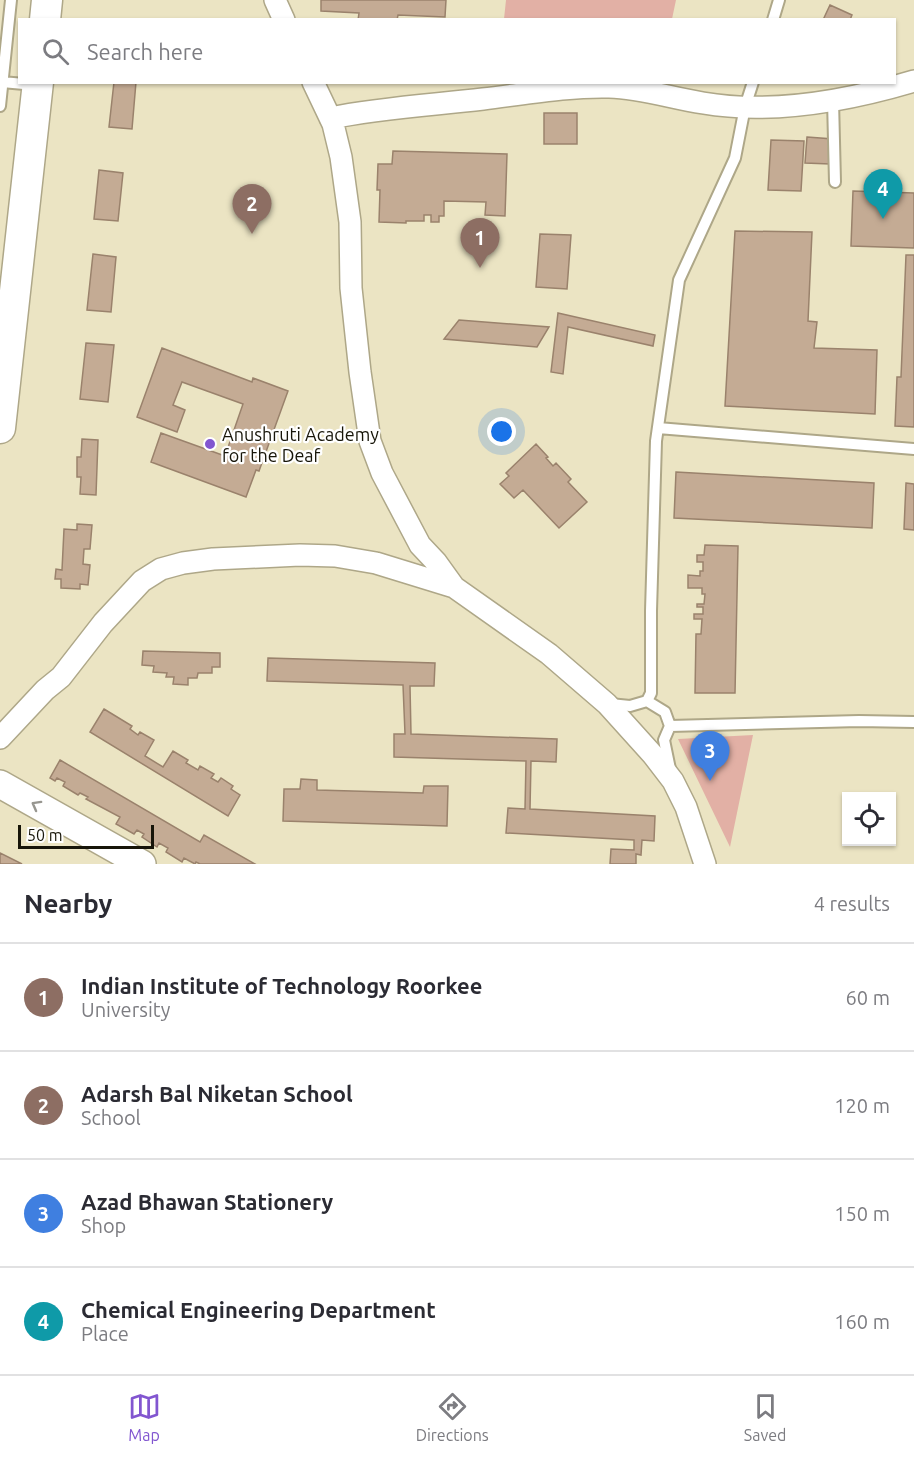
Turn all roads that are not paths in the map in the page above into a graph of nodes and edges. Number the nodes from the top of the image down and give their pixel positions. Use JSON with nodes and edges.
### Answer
{"nodes":[{"id":1,"x":11,"y":0,"type":"edge"},
{"id":2,"x":47,"y":0,"type":"edge"},
{"id":3,"x":275,"y":0,"type":"edge"},
{"id":4,"x":779,"y":0,"type":"edge"},
{"id":5,"x":45,"y":18,"type":"edge"},
{"id":6,"x":283,"y":18,"type":"edge"},
{"id":7,"x":774,"y":18,"type":"edge"},
{"id":8,"x":914,"y":81,"type":"edge"},
{"id":9,"x":2,"y":82,"type":"junction"},
{"id":10,"x":18,"y":83,"type":"edge"},
{"id":11,"x":38,"y":84,"type":"edge"},
{"id":12,"x":314,"y":84,"type":"edge"},
{"id":13,"x":752,"y":84,"type":"edge"},
{"id":14,"x":833,"y":100,"type":"junction"},
{"id":15,"x":0,"y":106,"type":"edge"},
{"id":16,"x":745,"y":107,"type":"junction"},
{"id":17,"x":330,"y":118,"type":"junction"},
{"id":18,"x":835,"y":182,"type":"dead end"},
{"id":19,"x":0,"y":428,"type":"edge"},
{"id":20,"x":658,"y":428,"type":"junction"},
{"id":21,"x":914,"y":449,"type":"edge"},
{"id":22,"x":454,"y":587,"type":"junction"},
{"id":23,"x":647,"y":701,"type":"junction"},
{"id":24,"x":607,"y":704,"type":"junction"},
{"id":25,"x":914,"y":722,"type":"edge"},
{"id":26,"x":670,"y":726,"type":"junction"},
{"id":27,"x":0,"y":738,"type":"edge"},
{"id":28,"x":673,"y":781,"type":"junction"},
{"id":29,"x":0,"y":784,"type":"edge"},
{"id":30,"x":142,"y":864,"type":"edge"},
{"id":31,"x":705,"y":864,"type":"edge"}],
"edges":[{"from":1,"to":9,"type":"lane"},
{"from":2,"to":5,"type":"main road"},
{"from":3,"to":6,"type":"street"},
{"from":4,"to":7,"type":"lane"},
{"from":8,"to":14,"type":"street"},
{"from":9,"to":10,"type":"lane"},
{"from":9,"to":15,"type":"lane"},
{"from":11,"to":19,"type":"main road"},
{"from":12,"to":17,"type":"street"},
{"from":13,"to":16,"type":"lane"},
{"from":14,"to":16,"type":"street"},
{"from":14,"to":18,"type":"lane"},
{"from":16,"to":17,"type":"street"},
{"from":16,"to":20,"type":"lane"},
{"from":17,"to":22,"type":"street"},
{"from":20,"to":21,"type":"lane"},
{"from":20,"to":23,"type":"lane"},
{"from":22,"to":24,"type":"street"},
{"from":22,"to":27,"type":"street"},
{"from":23,"to":24,"type":"lane"},
{"from":23,"to":26,"type":"lane"},
{"from":24,"to":28,"type":"street"},
{"from":25,"to":26,"type":"lane"},
{"from":26,"to":28,"type":"lane"},
{"from":28,"to":31,"type":"street"},
{"from":30,"to":29,"type":"street","one_way":true}]}
